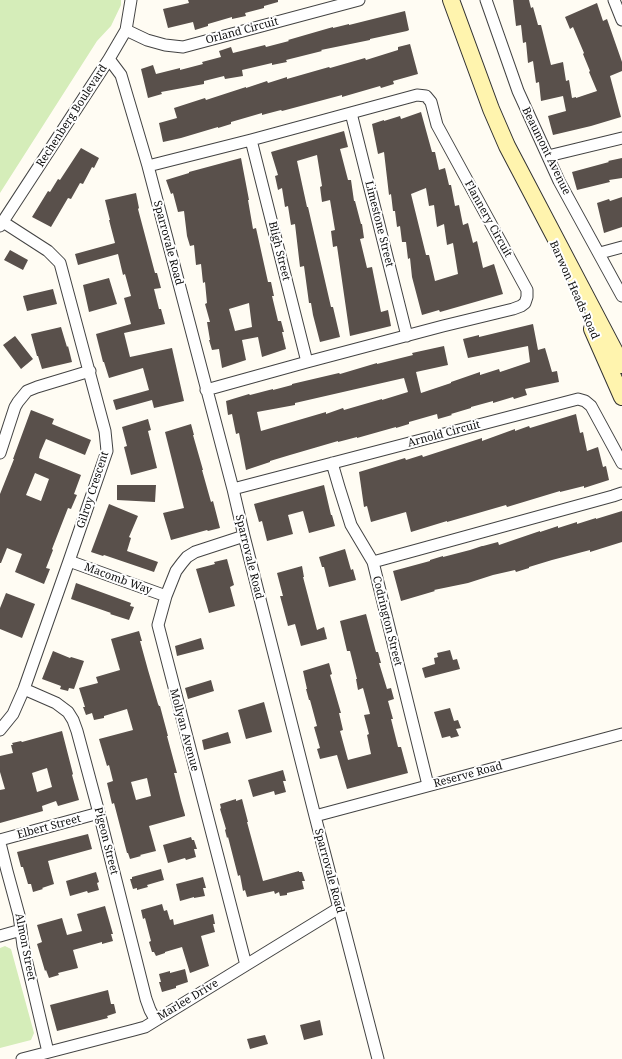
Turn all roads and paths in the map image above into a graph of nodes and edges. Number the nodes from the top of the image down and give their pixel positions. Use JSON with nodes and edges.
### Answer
{"nodes":[{"id":1,"x":131,"y":0,"type":"edge"},
{"id":2,"x":359,"y":0,"type":"edge"},
{"id":3,"x":451,"y":0,"type":"edge"},
{"id":4,"x":459,"y":0,"type":"edge"},
{"id":5,"x":486,"y":0,"type":"edge"},
{"id":6,"x":614,"y":0,"type":"edge"},
{"id":7,"x":622,"y":20,"type":"edge"},
{"id":8,"x":126,"y":30,"type":"junction"},
{"id":9,"x":109,"y":59,"type":"junction"},
{"id":10,"x":479,"y":76,"type":"junction"},
{"id":11,"x":351,"y":113,"type":"junction"},
{"id":12,"x":622,"y":138,"type":"edge"},
{"id":13,"x":251,"y":140,"type":"junction"},
{"id":14,"x":548,"y":156,"type":"junction"},
{"id":15,"x":148,"y":166,"type":"junction"},
{"id":16,"x":527,"y":183,"type":"junction"},
{"id":17,"x":1,"y":224,"type":"edge"},
{"id":18,"x":622,"y":247,"type":"edge"},
{"id":19,"x":600,"y":254,"type":"junction"},
{"id":20,"x":622,"y":296,"type":"edge"},
{"id":21,"x":407,"y":336,"type":"junction"},
{"id":22,"x":307,"y":362,"type":"junction"},
{"id":23,"x":622,"y":366,"type":"edge"},
{"id":24,"x":90,"y":371,"type":"junction"},
{"id":25,"x":206,"y":390,"type":"junction"},
{"id":26,"x":622,"y":397,"type":"edge"},
{"id":27,"x":0,"y":453,"type":"edge"},
{"id":28,"x":332,"y":463,"type":"junction"},
{"id":29,"x":622,"y":463,"type":"edge"},
{"id":30,"x":233,"y":489,"type":"junction"},
{"id":31,"x":622,"y":493,"type":"edge"},
{"id":32,"x":244,"y":536,"type":"junction"},
{"id":33,"x":70,"y":561,"type":"junction"},
{"id":34,"x":373,"y":562,"type":"junction"},
{"id":35,"x":166,"y":596,"type":"junction"},
{"id":36,"x":24,"y":689,"type":"junction"},
{"id":37,"x":0,"y":730,"type":"edge"},
{"id":38,"x":622,"y":734,"type":"edge"},
{"id":39,"x":428,"y":785,"type":"junction"},
{"id":40,"x":99,"y":813,"type":"junction"},
{"id":41,"x":315,"y":816,"type":"junction"},
{"id":42,"x":0,"y":841,"type":"edge"},
{"id":43,"x":339,"y":908,"type":"junction"},
{"id":44,"x":21,"y":930,"type":"junction"},
{"id":45,"x":0,"y":936,"type":"edge"},
{"id":46,"x":246,"y":965,"type":"junction"},
{"id":47,"x":155,"y":1019,"type":"junction"},
{"id":48,"x":48,"y":1052,"type":"junction"},
{"id":49,"x":22,"y":1059,"type":"edge"},
{"id":50,"x":378,"y":1059,"type":"edge"}],
"edges":[{"from":1,"to":8,"type":"street","name":"Rechenberg Boulevard"},
{"from":2,"to":8,"type":"street","name":"Orland Circuit"},
{"from":3,"to":10,"type":"main road","name":"Barwon Heads Road"},
{"from":4,"to":10,"type":"main road","name":"Barwon Heads Road"},
{"from":5,"to":14,"type":"street","name":"Beaumont Avenue"},
{"from":6,"to":7,"type":"street"},
{"from":8,"to":9,"type":"street","name":"Rechenberg Boulevard"},
{"from":9,"to":15,"type":"street","name":"Sparrovale Road"},
{"from":9,"to":17,"type":"street","name":"Rechenberg Boulevard"},
{"from":10,"to":16,"type":"main road","name":"Barwon Heads Road"},
{"from":11,"to":13,"type":"street","name":"Flannery Circuit"},
{"from":11,"to":21,"type":"street","name":"Limestone Street"},
{"from":11,"to":21,"type":"street","name":"Flannery Circuit"},
{"from":12,"to":14,"type":"street"},
{"from":13,"to":15,"type":"street","name":"Flannery Circuit"},
{"from":13,"to":22,"type":"street","name":"Bligh Street"},
{"from":14,"to":19,"type":"street","name":"Beaumont Avenue"},
{"from":15,"to":25,"type":"street","name":"Sparrovale Road"},
{"from":16,"to":23,"type":"main road","name":"Barwon Heads Road"},
{"from":16,"to":26,"type":"main road","name":"Barwon Heads Road"},
{"from":17,"to":24,"type":"street","name":"Gilroy Crescent"},
{"from":18,"to":19,"type":"street"},
{"from":19,"to":20,"type":"street","name":"Beaumont Avenue"},
{"from":21,"to":22,"type":"street","name":"Flannery Circuit"},
{"from":22,"to":25,"type":"street","name":"Flannery Circuit"},
{"from":24,"to":27,"type":"street"},
{"from":24,"to":33,"type":"street","name":"Gilroy Crescent"},
{"from":25,"to":30,"type":"street","name":"Sparrovale Road"},
{"from":28,"to":29,"type":"street","name":"Arnold Circuit"},
{"from":28,"to":30,"type":"street","name":"Arnold Circuit"},
{"from":28,"to":34,"type":"street","name":"Codrington Street"},
{"from":30,"to":32,"type":"street","name":"Sparrovale Road"},
{"from":31,"to":34,"type":"street"},
{"from":32,"to":35,"type":"street","name":"Mollyan Avenue"},
{"from":32,"to":41,"type":"street","name":"Sparrovale Road"},
{"from":33,"to":35,"type":"street","name":"Macomb Way"},
{"from":33,"to":36,"type":"street","name":"Gilroy Crescent"},
{"from":34,"to":39,"type":"street","name":"Codrington Street"},
{"from":35,"to":46,"type":"street","name":"Mollyan Avenue"},
{"from":36,"to":37,"type":"street","name":"Gilroy Crescent"},
{"from":36,"to":40,"type":"street","name":"Pigeon Street"},
{"from":38,"to":39,"type":"street","name":"Reserve Road"},
{"from":39,"to":41,"type":"street","name":"Reserve Road"},
{"from":40,"to":42,"type":"street","name":"Elbert Street"},
{"from":40,"to":47,"type":"street","name":"Pigeon Street"},
{"from":41,"to":43,"type":"street","name":"Sparrovale Road"},
{"from":42,"to":44,"type":"street","name":"Almon Street"},
{"from":43,"to":46,"type":"street","name":"Marlee Drive"},
{"from":43,"to":50,"type":"street","name":"Sparrovale Road"},
{"from":44,"to":45,"type":"street"},
{"from":44,"to":48,"type":"street","name":"Almon Street"},
{"from":46,"to":47,"type":"street","name":"Marlee Drive"},
{"from":47,"to":48,"type":"street","name":"Marlee Drive"},
{"from":48,"to":49,"type":"street","name":"Marlee Drive"}]}
